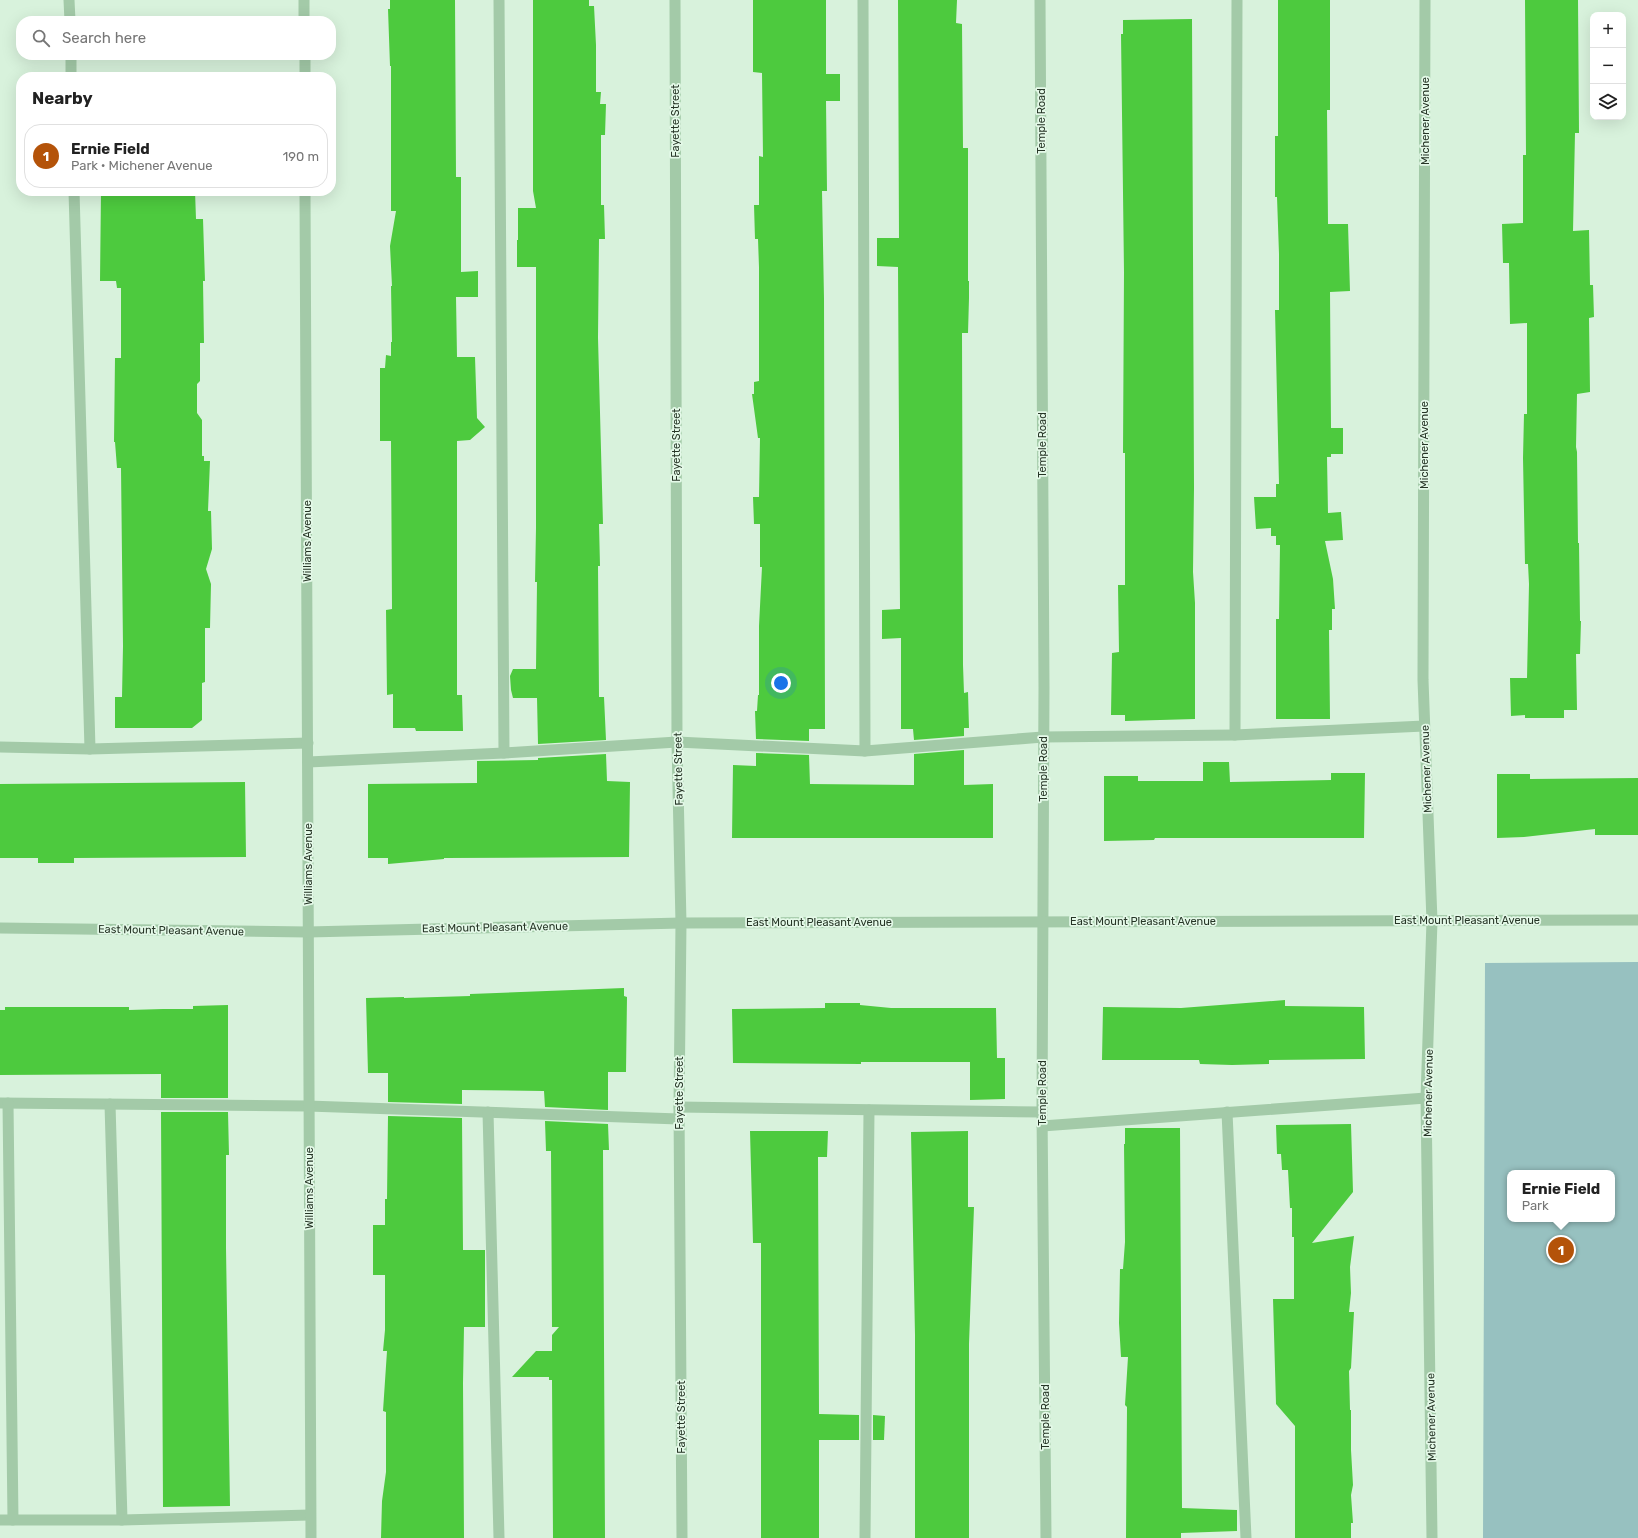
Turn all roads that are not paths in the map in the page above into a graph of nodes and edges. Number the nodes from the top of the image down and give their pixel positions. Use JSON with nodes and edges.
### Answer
{"nodes":[{"id":1,"x":69,"y":0,"type":"edge"},
{"id":2,"x":304,"y":0,"type":"edge"},
{"id":3,"x":499,"y":0,"type":"edge"},
{"id":4,"x":675,"y":0,"type":"edge"},
{"id":5,"x":863,"y":0,"type":"edge"},
{"id":6,"x":1040,"y":0,"type":"edge"},
{"id":7,"x":1237,"y":0,"type":"edge"},
{"id":8,"x":1425,"y":0,"type":"edge"},
{"id":9,"x":70,"y":16,"type":"edge"},
{"id":10,"x":304,"y":16,"type":"edge"},
{"id":11,"x":71,"y":60,"type":"edge"},
{"id":12,"x":304,"y":60,"type":"edge"},
{"id":13,"x":71,"y":72,"type":"edge"},
{"id":14,"x":305,"y":72,"type":"edge"},
{"id":15,"x":74,"y":196,"type":"edge"},
{"id":16,"x":305,"y":196,"type":"edge"},
{"id":17,"x":1424,"y":726,"type":"junction"},
{"id":18,"x":1236,"y":735,"type":"junction"},
{"id":19,"x":1043,"y":737,"type":"junction"},
{"id":20,"x":308,"y":742,"type":"junction"},
{"id":21,"x":677,"y":742,"type":"junction"},
{"id":22,"x":0,"y":747,"type":"edge"},
{"id":23,"x":90,"y":749,"type":"junction"},
{"id":24,"x":865,"y":750,"type":"junction"},
{"id":25,"x":504,"y":753,"type":"junction"},
{"id":26,"x":308,"y":762,"type":"junction"},
{"id":27,"x":1432,"y":920,"type":"junction"},
{"id":28,"x":1638,"y":920,"type":"edge"},
{"id":29,"x":1043,"y":921,"type":"junction"},
{"id":30,"x":681,"y":923,"type":"junction"},
{"id":31,"x":0,"y":928,"type":"edge"},
{"id":32,"x":308,"y":932,"type":"junction"},
{"id":33,"x":1426,"y":1098,"type":"junction"},
{"id":34,"x":4,"y":1103,"type":"edge"},
{"id":35,"x":110,"y":1104,"type":"junction"},
{"id":36,"x":308,"y":1106,"type":"junction"},
{"id":37,"x":679,"y":1107,"type":"junction"},
{"id":38,"x":869,"y":1110,"type":"junction"},
{"id":39,"x":488,"y":1112,"type":"junction"},
{"id":40,"x":1042,"y":1112,"type":"junction"},
{"id":41,"x":1227,"y":1112,"type":"junction"},
{"id":42,"x":679,"y":1119,"type":"junction"},
{"id":43,"x":1042,"y":1126,"type":"junction"},
{"id":44,"x":310,"y":1515,"type":"junction"},
{"id":45,"x":0,"y":1520,"type":"edge"},
{"id":46,"x":13,"y":1520,"type":"junction"},
{"id":47,"x":122,"y":1520,"type":"junction"},
{"id":48,"x":311,"y":1538,"type":"edge"},
{"id":49,"x":499,"y":1538,"type":"edge"},
{"id":50,"x":682,"y":1538,"type":"edge"},
{"id":51,"x":865,"y":1538,"type":"edge"},
{"id":52,"x":1046,"y":1538,"type":"edge"},
{"id":53,"x":1246,"y":1538,"type":"edge"},
{"id":54,"x":1432,"y":1538,"type":"edge"}],
"edges":[{"from":1,"to":9,"type":"street"},
{"from":2,"to":10,"type":"street"},
{"from":3,"to":25,"type":"street"},
{"from":4,"to":21,"type":"street","name":"Fayette Street"},
{"from":5,"to":24,"type":"street"},
{"from":6,"to":19,"type":"street","name":"Temple Road"},
{"from":7,"to":18,"type":"street"},
{"from":8,"to":17,"type":"street","name":"Michener Avenue"},
{"from":11,"to":13,"type":"street"},
{"from":12,"to":14,"type":"street"},
{"from":15,"to":23,"type":"street"},
{"from":16,"to":20,"type":"street","name":"Williams Avenue"},
{"from":17,"to":18,"type":"street"},
{"from":17,"to":27,"type":"street","name":"Michener Avenue"},
{"from":18,"to":19,"type":"street"},
{"from":19,"to":24,"type":"street"},
{"from":19,"to":29,"type":"street","name":"Temple Road"},
{"from":20,"to":23,"type":"street"},
{"from":20,"to":26,"type":"street","name":"Williams Avenue"},
{"from":21,"to":24,"type":"street"},
{"from":21,"to":25,"type":"street"},
{"from":21,"to":30,"type":"street","name":"Fayette Street"},
{"from":22,"to":23,"type":"street"},
{"from":25,"to":26,"type":"street"},
{"from":26,"to":32,"type":"street","name":"Williams Avenue"},
{"from":27,"to":28,"type":"street","name":"East Mount Pleasant Avenue"},
{"from":27,"to":29,"type":"street","name":"East Mount Pleasant Avenue"},
{"from":27,"to":33,"type":"street","name":"Michener Avenue"},
{"from":29,"to":30,"type":"street","name":"East Mount Pleasant Avenue"},
{"from":29,"to":40,"type":"street","name":"Temple Road"},
{"from":30,"to":32,"type":"street","name":"East Mount Pleasant Avenue"},
{"from":30,"to":37,"type":"street","name":"Fayette Street"},
{"from":31,"to":32,"type":"street","name":"East Mount Pleasant Avenue"},
{"from":32,"to":36,"type":"street","name":"Williams Avenue"},
{"from":33,"to":41,"type":"street"},
{"from":33,"to":54,"type":"street","name":"Michener Avenue"},
{"from":34,"to":35,"type":"street"},
{"from":34,"to":46,"type":"street"},
{"from":35,"to":36,"type":"street"},
{"from":35,"to":47,"type":"street"},
{"from":36,"to":39,"type":"street"},
{"from":36,"to":44,"type":"street","name":"Williams Avenue"},
{"from":37,"to":38,"type":"street"},
{"from":37,"to":42,"type":"street","name":"Fayette Street"},
{"from":38,"to":40,"type":"street"},
{"from":38,"to":51,"type":"street"},
{"from":39,"to":42,"type":"street"},
{"from":39,"to":49,"type":"street"},
{"from":40,"to":43,"type":"street","name":"Temple Road"},
{"from":41,"to":43,"type":"street"},
{"from":41,"to":53,"type":"street"},
{"from":42,"to":50,"type":"street","name":"Fayette Street"},
{"from":43,"to":52,"type":"street","name":"Temple Road"},
{"from":44,"to":47,"type":"street"},
{"from":44,"to":48,"type":"street","name":"Williams Avenue"},
{"from":45,"to":46,"type":"street"},
{"from":46,"to":47,"type":"street"}]}
